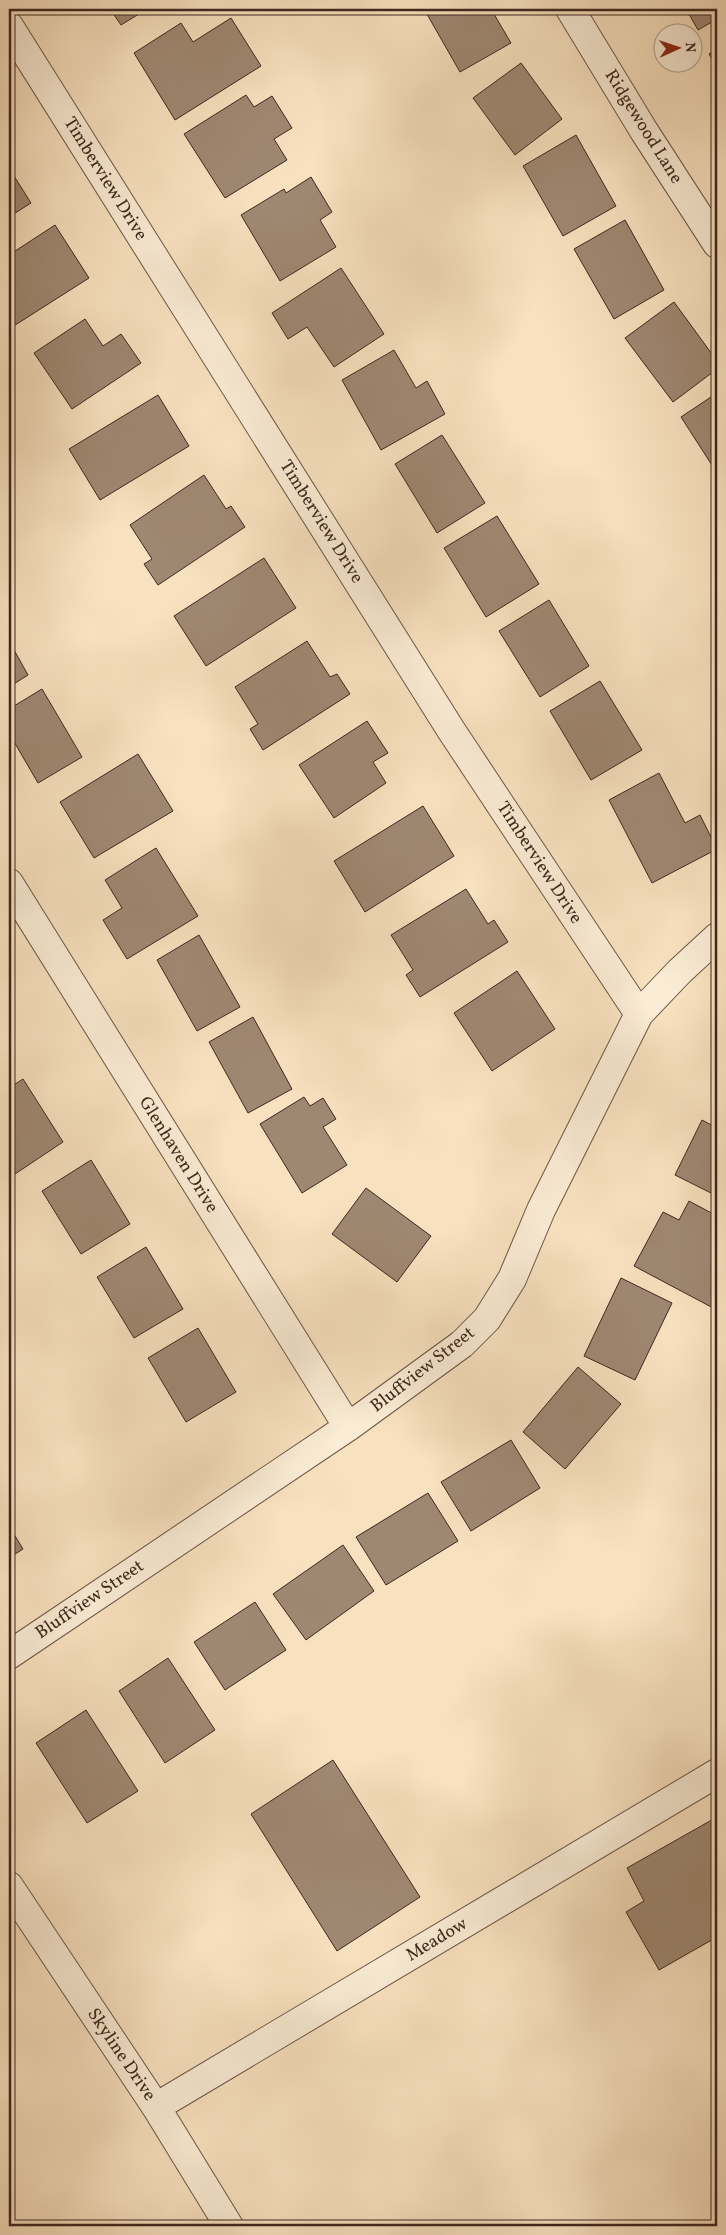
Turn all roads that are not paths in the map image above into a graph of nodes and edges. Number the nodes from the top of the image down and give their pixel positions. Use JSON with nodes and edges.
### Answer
{"nodes":[{"id":1,"x":570,"y":9,"type":"edge"},
{"id":2,"x":9,"y":26,"type":"edge"},
{"id":3,"x":717,"y":244,"type":"edge"},
{"id":4,"x":9,"y":883,"type":"edge"},
{"id":5,"x":717,"y":937,"type":"edge"},
{"id":6,"x":639,"y":1014,"type":"junction"},
{"id":7,"x":348,"y":1427,"type":"junction"},
{"id":8,"x":9,"y":1654,"type":"edge"},
{"id":9,"x":717,"y":1773,"type":"edge"},
{"id":10,"x":9,"y":1886,"type":"edge"},
{"id":11,"x":156,"y":2108,"type":"junction"},
{"id":12,"x":229,"y":2226,"type":"edge"}],
"edges":[{"from":1,"to":3,"type":"street","name":"Ridgewood Lane"},
{"from":2,"to":6,"type":"street","name":"Timberview Drive"},
{"from":4,"to":7,"type":"street","name":"Glenhaven Drive"},
{"from":5,"to":6,"type":"street","name":"Bluffview Street"},
{"from":6,"to":7,"type":"street","name":"Bluffview Street"},
{"from":7,"to":8,"type":"street","name":"Bluffview Street"},
{"from":9,"to":11,"type":"street","name":"Meadow"},
{"from":10,"to":11,"type":"street","name":"Skyline Drive"},
{"from":11,"to":12,"type":"street","name":"Skyline Drive"}]}
